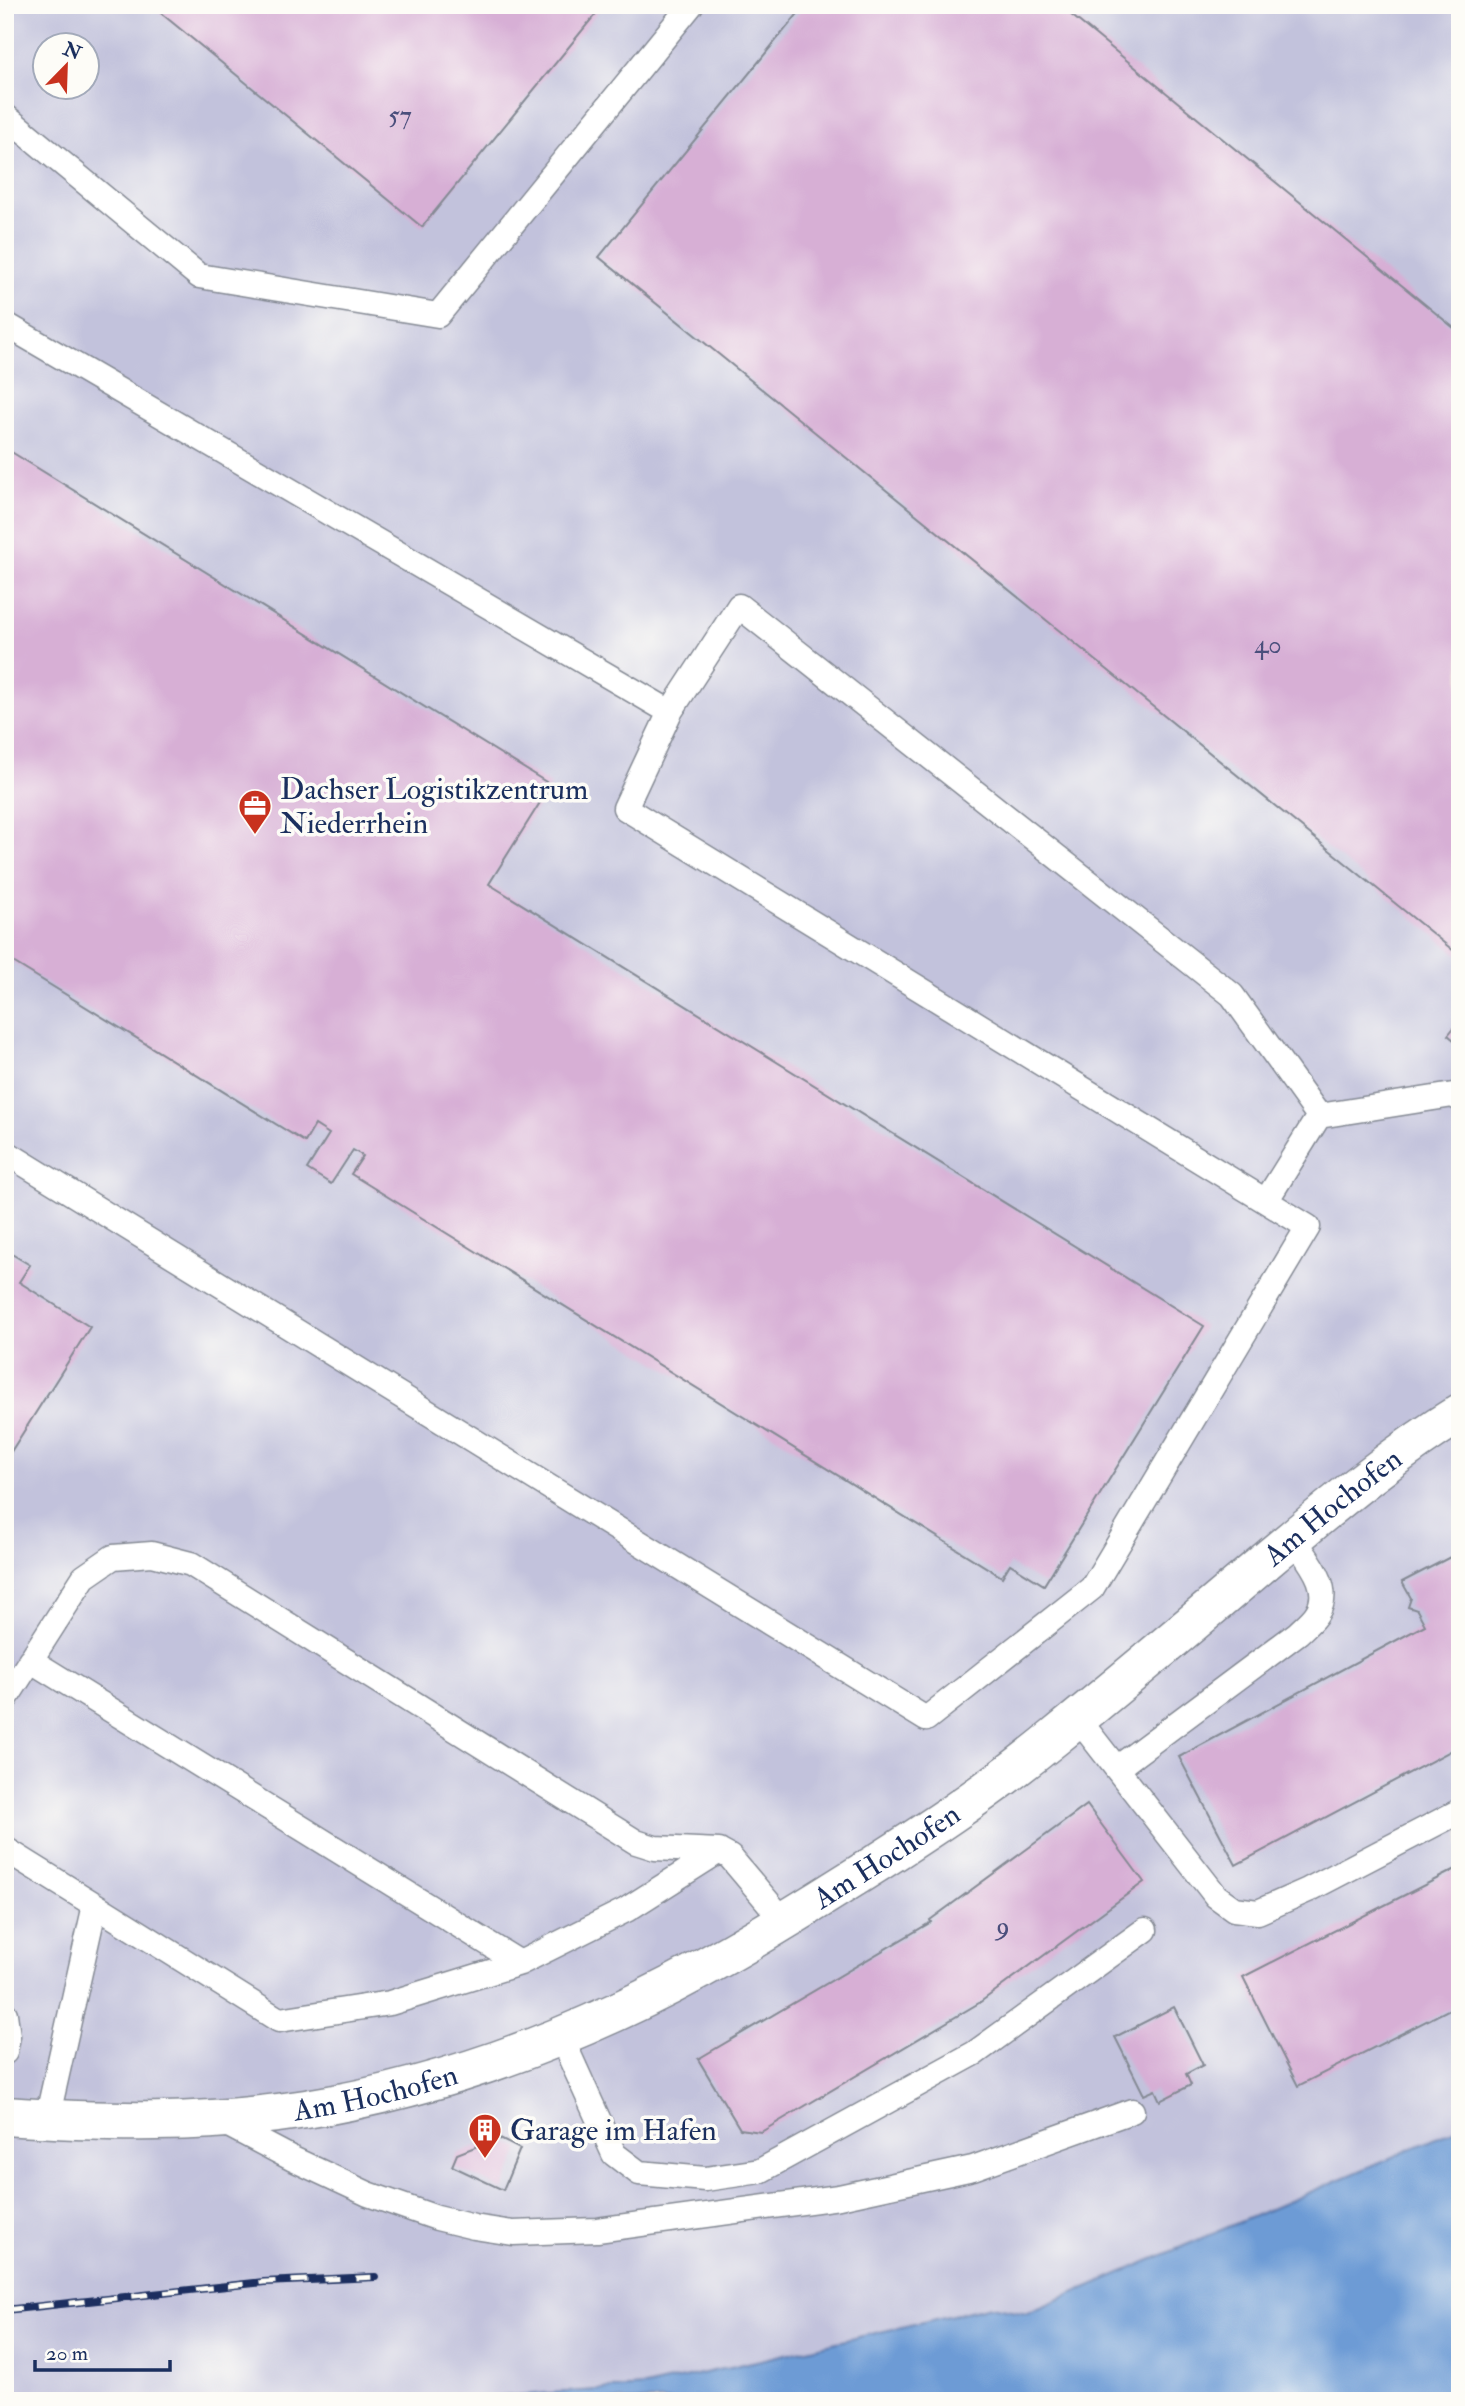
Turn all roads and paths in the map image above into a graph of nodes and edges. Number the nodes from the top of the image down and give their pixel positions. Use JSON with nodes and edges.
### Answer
{"nodes":[{"id":1,"x":691,"y":5,"type":"edge"},
{"id":2,"x":5,"y":116,"type":"edge"},
{"id":3,"x":5,"y":324,"type":"edge"},
{"id":4,"x":670,"y":712,"type":"junction"},
{"id":5,"x":1460,"y":1099,"type":"edge"},
{"id":6,"x":1319,"y":1116,"type":"junction"},
{"id":7,"x":5,"y":1152,"type":"edge"},
{"id":8,"x":1266,"y":1201,"type":"junction"},
{"id":9,"x":1460,"y":1413,"type":"edge"},
{"id":10,"x":1293,"y":1538,"type":"junction"},
{"id":11,"x":30,"y":1660,"type":"junction"},
{"id":12,"x":5,"y":1700,"type":"edge"},
{"id":13,"x":1078,"y":1719,"type":"junction"},
{"id":14,"x":1116,"y":1768,"type":"junction"},
{"id":15,"x":1460,"y":1811,"type":"edge"},
{"id":16,"x":5,"y":1849,"type":"edge"},
{"id":17,"x":719,"y":1851,"type":"junction"},
{"id":18,"x":95,"y":1905,"type":"junction"},
{"id":19,"x":785,"y":1922,"type":"junction"},
{"id":20,"x":1145,"y":1930,"type":"dead end"},
{"id":21,"x":520,"y":1963,"type":"junction"},
{"id":22,"x":5,"y":2014,"type":"edge"},
{"id":23,"x":561,"y":2037,"type":"junction"},
{"id":24,"x":5,"y":2052,"type":"edge"},
{"id":25,"x":1132,"y":2111,"type":"dead end"},
{"id":26,"x":5,"y":2116,"type":"edge"},
{"id":27,"x":47,"y":2119,"type":"junction"},
{"id":28,"x":218,"y":2120,"type":"junction"}],
"edges":[{"from":1,"to":2,"type":"lane"},
{"from":3,"to":4,"type":"lane"},
{"from":4,"to":6,"type":"lane"},
{"from":4,"to":8,"type":"lane"},
{"from":5,"to":6,"type":"lane"},
{"from":6,"to":8,"type":"lane"},
{"from":7,"to":8,"type":"lane"},
{"from":9,"to":10,"type":"street","name":"Am Hochofen"},
{"from":10,"to":13,"type":"street","name":"Am Hochofen"},
{"from":10,"to":14,"type":"lane"},
{"from":11,"to":12,"type":"lane"},
{"from":11,"to":17,"type":"lane"},
{"from":11,"to":21,"type":"lane"},
{"from":13,"to":14,"type":"lane"},
{"from":13,"to":19,"type":"street","name":"Am Hochofen"},
{"from":14,"to":15,"type":"lane"},
{"from":16,"to":18,"type":"lane"},
{"from":17,"to":19,"type":"lane"},
{"from":17,"to":21,"type":"lane"},
{"from":18,"to":21,"type":"lane"},
{"from":18,"to":27,"type":"lane"},
{"from":19,"to":23,"type":"street","name":"Am Hochofen"},
{"from":20,"to":23,"type":"lane"},
{"from":22,"to":24,"type":"lane"},
{"from":23,"to":28,"type":"street","name":"Am Hochofen"},
{"from":25,"to":28,"type":"lane","name":"Am Hochofen"},
{"from":26,"to":27,"type":"street","name":"Am Hochofen"},
{"from":27,"to":28,"type":"street","name":"Am Hochofen"}]}
